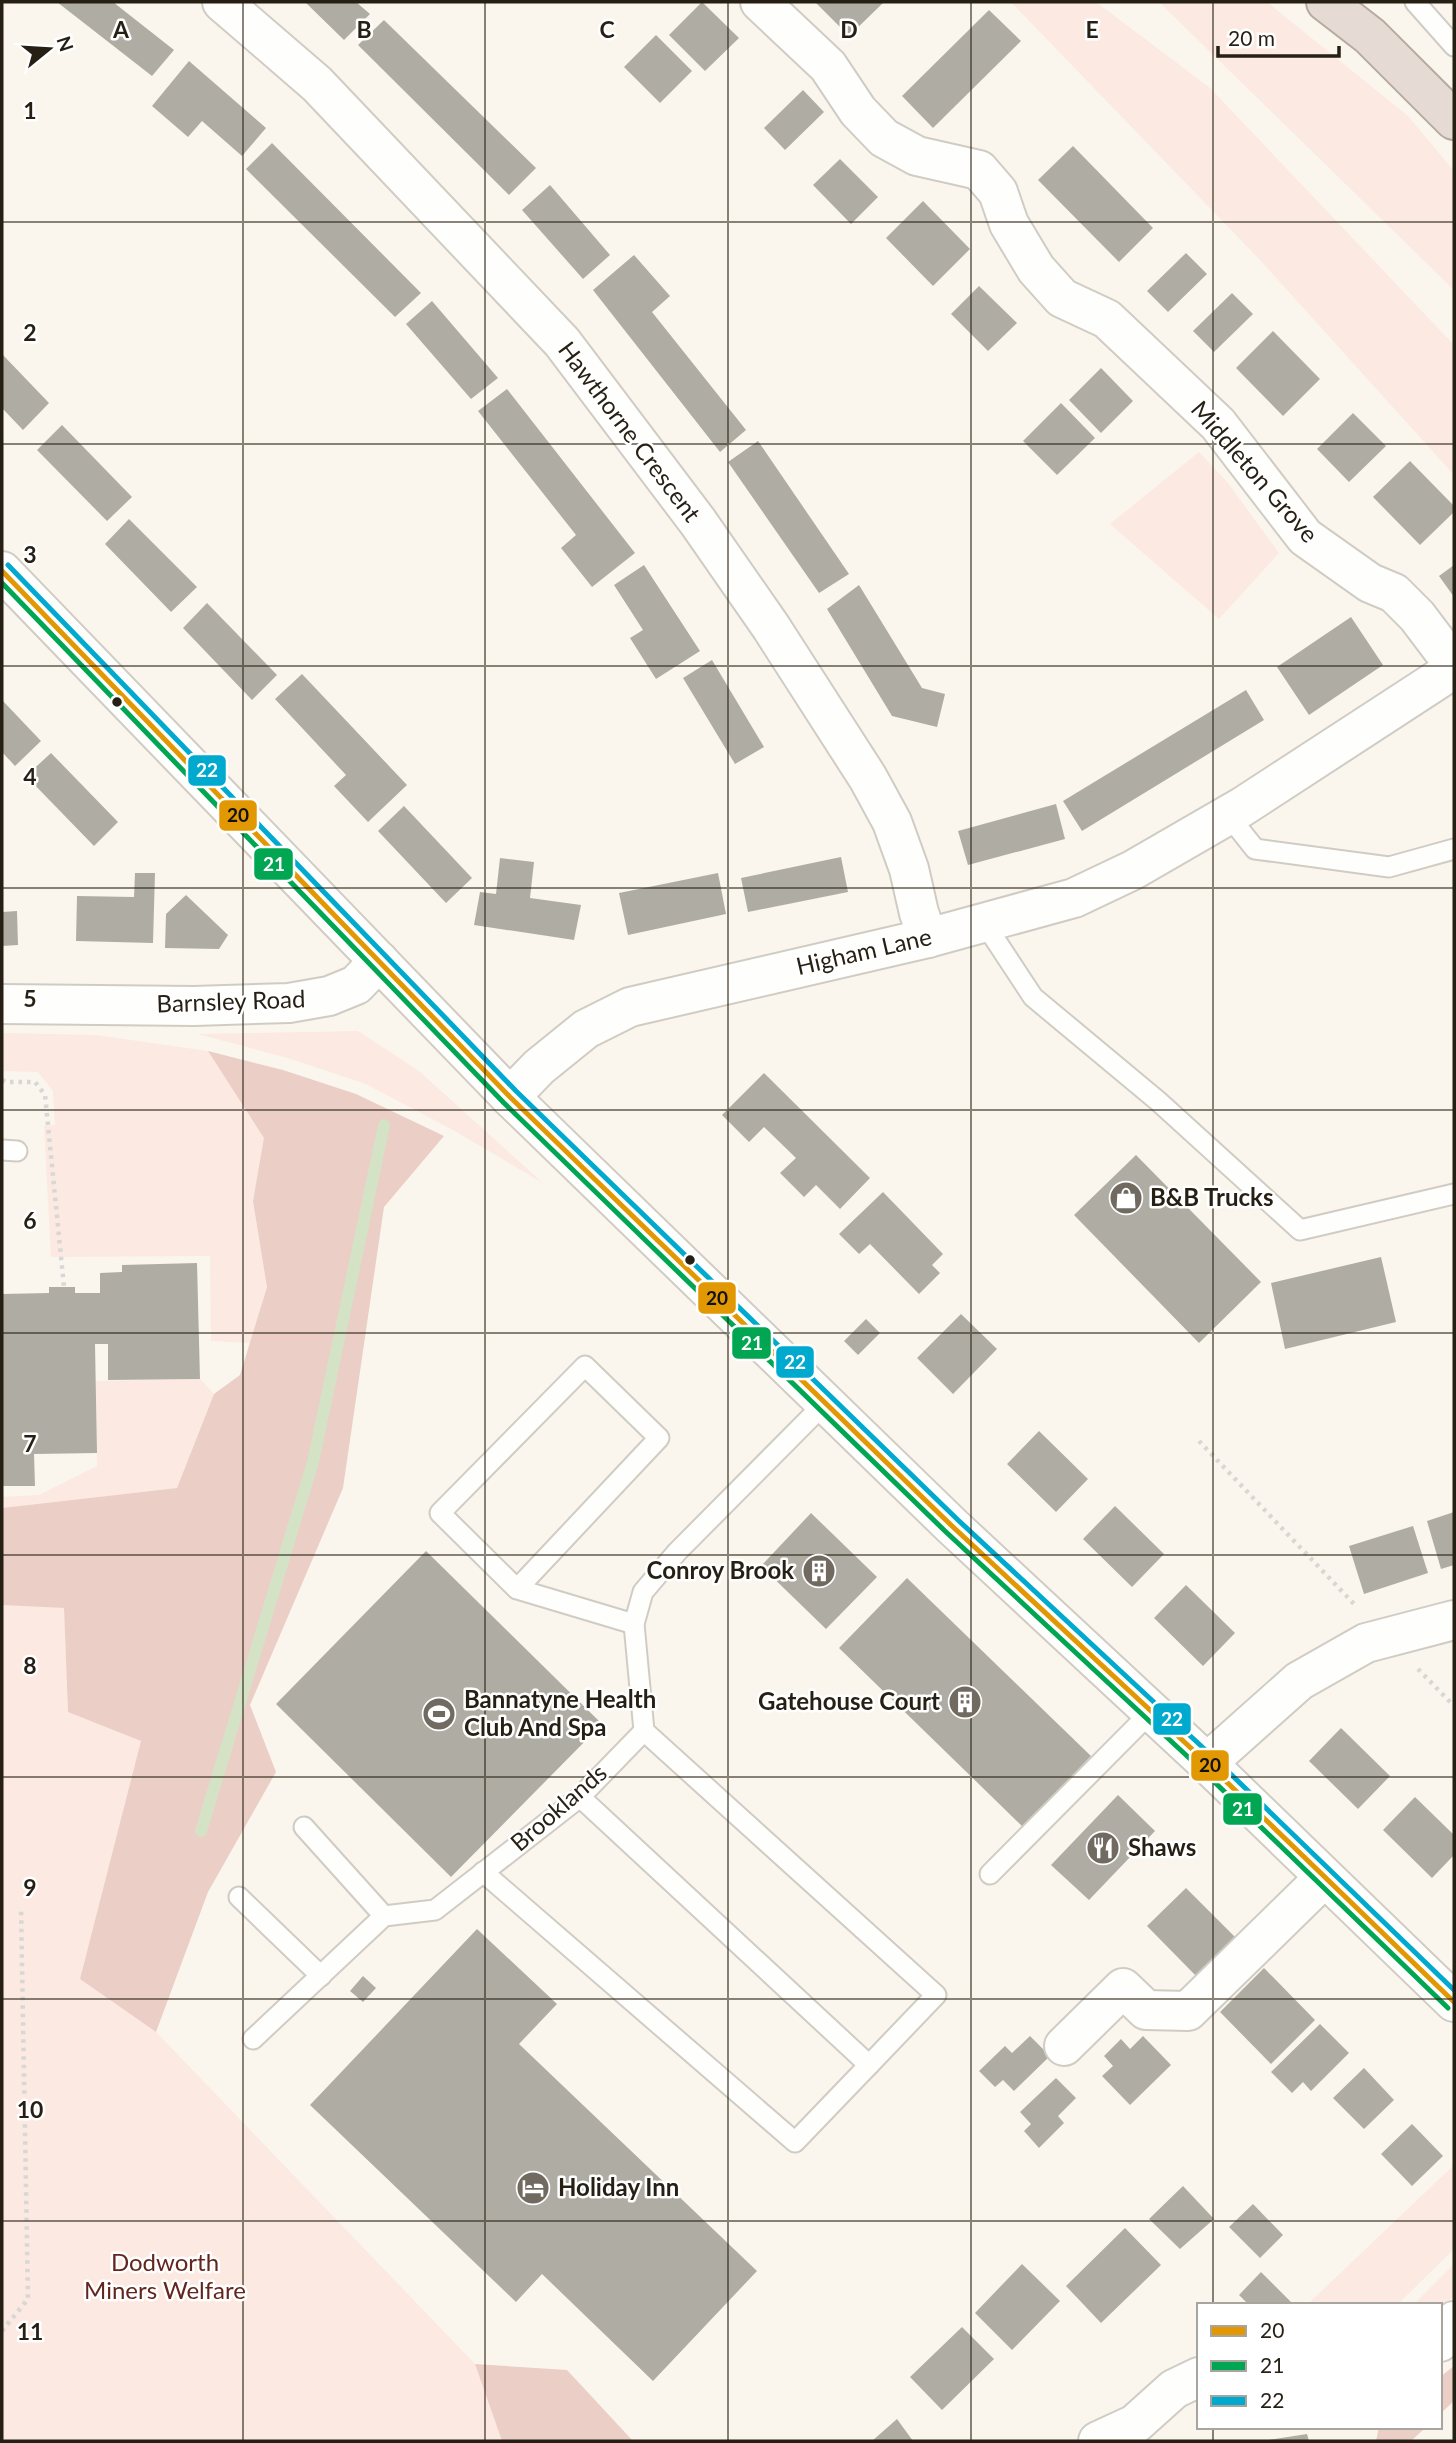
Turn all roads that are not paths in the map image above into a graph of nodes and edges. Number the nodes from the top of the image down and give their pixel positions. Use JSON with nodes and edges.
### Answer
{"nodes":[{"id":1,"x":222,"y":2,"type":"edge"},
{"id":2,"x":760,"y":2,"type":"edge"},
{"id":3,"x":1326,"y":2,"type":"edge"},
{"id":4,"x":1415,"y":2,"type":"edge"},
{"id":5,"x":1454,"y":46,"type":"edge"},
{"id":6,"x":1454,"y":120,"type":"edge"},
{"id":7,"x":2,"y":571,"type":"edge"},
{"id":8,"x":1454,"y":667,"type":"edge"},
{"id":9,"x":1228,"y":815,"type":"junction"},
{"id":10,"x":1454,"y":849,"type":"edge"},
{"id":11,"x":983,"y":921,"type":"junction"},
{"id":12,"x":928,"y":938,"type":"junction"},
{"id":13,"x":379,"y":961,"type":"junction"},
{"id":14,"x":2,"y":1004,"type":"edge"},
{"id":15,"x":510,"y":1097,"type":"junction"},
{"id":16,"x":1454,"y":1194,"type":"edge"},
{"id":17,"x":825,"y":1403,"type":"junction"},
{"id":18,"x":517,"y":1589,"type":"junction"},
{"id":19,"x":1454,"y":1619,"type":"edge"},
{"id":20,"x":634,"y":1624,"type":"junction"},
{"id":21,"x":1151,"y":1712,"type":"junction"},
{"id":22,"x":644,"y":1731,"type":"junction"},
{"id":23,"x":1207,"y":1763,"type":"junction"},
{"id":24,"x":580,"y":1797,"type":"junction"},
{"id":25,"x":304,"y":1827,"type":"dead end"},
{"id":26,"x":483,"y":1872,"type":"junction"},
{"id":27,"x":990,"y":1874,"type":"dead end"},
{"id":28,"x":1324,"y":1878,"type":"junction"},
{"id":29,"x":239,"y":1897,"type":"dead end"},
{"id":30,"x":384,"y":1916,"type":"junction"},
{"id":31,"x":321,"y":1976,"type":"junction"},
{"id":32,"x":1454,"y":2002,"type":"edge"},
{"id":33,"x":253,"y":2039,"type":"dead end"},
{"id":34,"x":1064,"y":2046,"type":"dead end"},
{"id":35,"x":869,"y":2065,"type":"junction"},
{"id":36,"x":1454,"y":2321,"type":"edge"},
{"id":37,"x":1442,"y":2339,"type":"edge"},
{"id":38,"x":1197,"y":2377,"type":"edge"},
{"id":39,"x":1098,"y":2441,"type":"edge"}],
"edges":[{"from":1,"to":12,"type":"street","name":"Hawthorne Crescent"},
{"from":2,"to":8,"type":"street","name":"Middleton Grove"},
{"from":3,"to":6,"type":"highway"},
{"from":4,"to":5,"type":"lane"},
{"from":7,"to":13,"type":"street"},
{"from":8,"to":9,"type":"street","name":"Higham Lane"},
{"from":9,"to":10,"type":"lane"},
{"from":9,"to":11,"type":"street","name":"Higham Lane"},
{"from":11,"to":12,"type":"street","name":"Higham Lane"},
{"from":11,"to":16,"type":"lane"},
{"from":12,"to":15,"type":"street","name":"Higham Lane"},
{"from":13,"to":14,"type":"street","name":"Barnsley Road"},
{"from":13,"to":15,"type":"street"},
{"from":15,"to":17,"type":"street"},
{"from":17,"to":20,"type":"lane"},
{"from":17,"to":21,"type":"street"},
{"from":18,"to":18,"type":"lane"},
{"from":18,"to":20,"type":"lane"},
{"from":19,"to":23,"type":"street"},
{"from":20,"to":22,"type":"lane"},
{"from":21,"to":23,"type":"street"},
{"from":21,"to":27,"type":"lane"},
{"from":22,"to":24,"type":"lane","name":"Brooklands"},
{"from":22,"to":35,"type":"lane"},
{"from":23,"to":28,"type":"street"},
{"from":24,"to":26,"type":"lane","name":"Brooklands"},
{"from":24,"to":35,"type":"lane"},
{"from":25,"to":30,"type":"lane"},
{"from":26,"to":30,"type":"lane","name":"Brooklands"},
{"from":26,"to":35,"type":"lane"},
{"from":28,"to":32,"type":"street"},
{"from":28,"to":34,"type":"street"},
{"from":29,"to":31,"type":"lane"},
{"from":30,"to":31,"type":"lane"},
{"from":31,"to":33,"type":"lane"},
{"from":36,"to":37,"type":"street"},
{"from":38,"to":39,"type":"street"}]}
